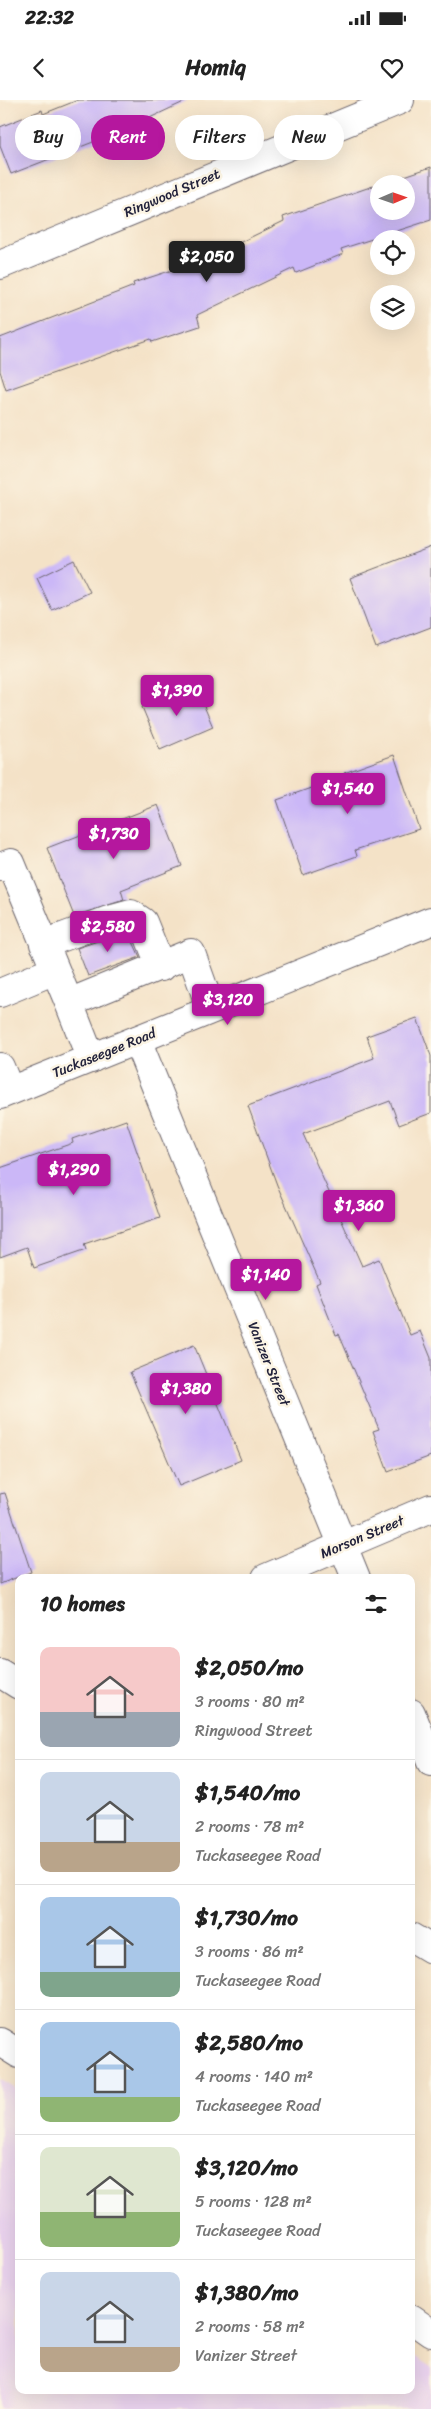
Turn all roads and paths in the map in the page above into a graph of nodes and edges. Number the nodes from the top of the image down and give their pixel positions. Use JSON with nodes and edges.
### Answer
{"nodes":[{"id":1,"x":400,"y":100,"type":"edge"},
{"id":2,"x":0,"y":265,"type":"edge"},
{"id":3,"x":0,"y":867,"type":"edge"},
{"id":4,"x":431,"y":921,"type":"edge"},
{"id":5,"x":44,"y":944,"type":"junction"},
{"id":6,"x":161,"y":967,"type":"junction"},
{"id":7,"x":55,"y":970,"type":"junction"},
{"id":8,"x":0,"y":993,"type":"edge"},
{"id":9,"x":69,"y":1003,"type":"junction"},
{"id":10,"x":211,"y":1010,"type":"junction"},
{"id":11,"x":137,"y":1040,"type":"junction"},
{"id":12,"x":91,"y":1060,"type":"junction"},
{"id":13,"x":3,"y":1084,"type":"edge"},
{"id":14,"x":431,"y":1508,"type":"edge"},
{"id":15,"x":343,"y":1545,"type":"junction"},
{"id":16,"x":275,"y":1574,"type":"edge"},
{"id":17,"x":354,"y":1574,"type":"edge"},
{"id":18,"x":415,"y":1723,"type":"edge"},
{"id":19,"x":431,"y":1762,"type":"edge"},
{"id":20,"x":415,"y":1939,"type":"edge"},
{"id":21,"x":431,"y":1949,"type":"edge"},
{"id":22,"x":0,"y":2042,"type":"edge"},
{"id":23,"x":15,"y":2051,"type":"edge"},
{"id":24,"x":415,"y":2323,"type":"edge"},
{"id":25,"x":431,"y":2333,"type":"edge"}],
"edges":[{"from":1,"to":2,"type":"street","name":"Ringwood Street"},
{"from":3,"to":5,"type":"street"},
{"from":4,"to":10,"type":"street","name":"Tuckaseegee Road"},
{"from":5,"to":6,"type":"street"},
{"from":5,"to":7,"type":"street"},
{"from":6,"to":9,"type":"street"},
{"from":6,"to":10,"type":"street"},
{"from":7,"to":8,"type":"street"},
{"from":7,"to":9,"type":"street"},
{"from":9,"to":12,"type":"street"},
{"from":10,"to":11,"type":"street","name":"Tuckaseegee Road"},
{"from":11,"to":12,"type":"street","name":"Tuckaseegee Road"},
{"from":11,"to":15,"type":"street","name":"Vanizer Street"},
{"from":12,"to":13,"type":"street","name":"Tuckaseegee Road"},
{"from":14,"to":15,"type":"street","name":"Morson Street"},
{"from":15,"to":16,"type":"street","name":"Morson Street"},
{"from":15,"to":17,"type":"street","name":"Vanizer Street"},
{"from":18,"to":19,"type":"street"},
{"from":20,"to":21,"type":"street"},
{"from":22,"to":23,"type":"street"},
{"from":24,"to":25,"type":"street"}]}
